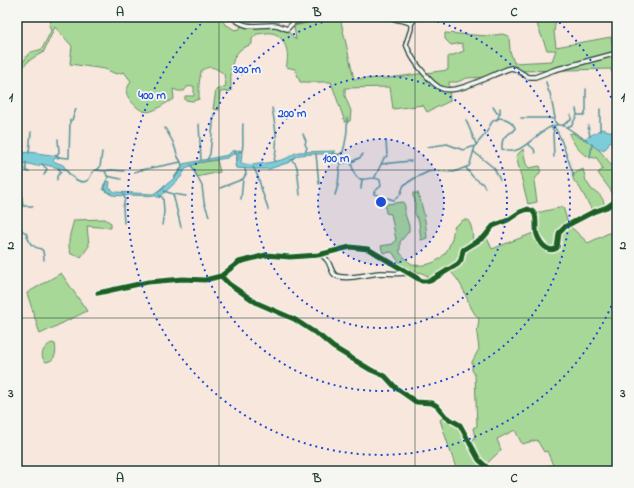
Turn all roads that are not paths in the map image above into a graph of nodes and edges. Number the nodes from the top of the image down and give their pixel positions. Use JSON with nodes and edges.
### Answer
{"nodes":[{"id":1,"x":232,"y":17,"type":"edge"},
{"id":2,"x":318,"y":17,"type":"edge"},
{"id":3,"x":386,"y":17,"type":"edge"},
{"id":4,"x":415,"y":18,"type":"edge"},
{"id":5,"x":411,"y":24,"type":"junction"},
{"id":6,"x":617,"y":53,"type":"edge"},
{"id":7,"x":617,"y":200,"type":"edge"},
{"id":8,"x":321,"y":255,"type":"junction"},
{"id":9,"x":408,"y":273,"type":"junction"},
{"id":10,"x":221,"y":276,"type":"junction"},
{"id":11,"x":98,"y":293,"type":"dead end"},
{"id":12,"x":491,"y":471,"type":"edge"}],
"edges":[{"from":1,"to":2,"type":"street"},
{"from":3,"to":5,"type":"street"},
{"from":4,"to":5,"type":"street"},
{"from":5,"to":6,"type":"street"},
{"from":7,"to":9,"type":"street"},
{"from":8,"to":9,"type":"street"},
{"from":8,"to":9,"type":"street"},
{"from":8,"to":10,"type":"street"},
{"from":10,"to":11,"type":"street"},
{"from":10,"to":12,"type":"street"}]}
